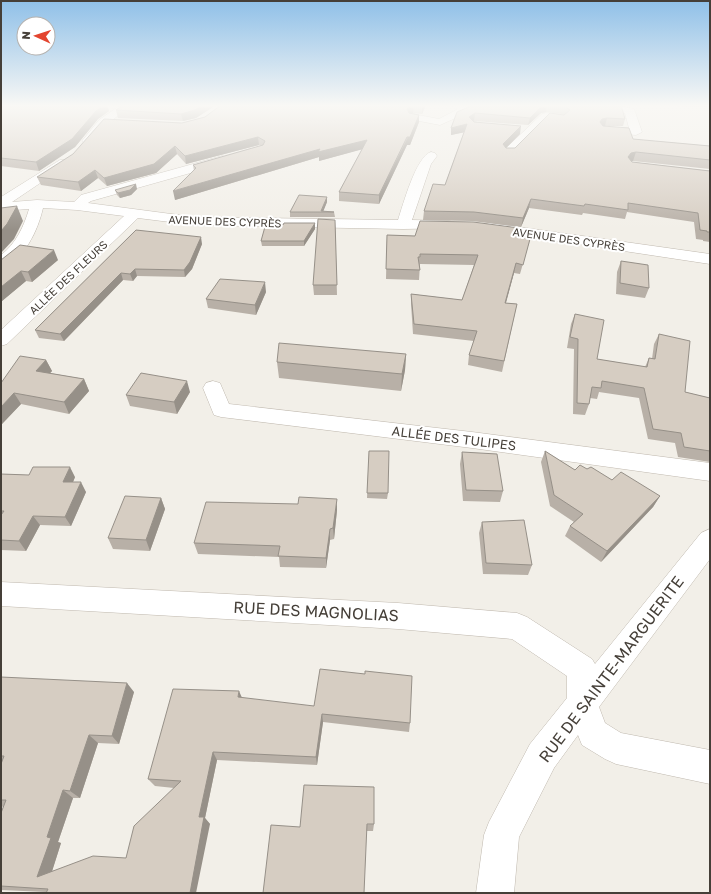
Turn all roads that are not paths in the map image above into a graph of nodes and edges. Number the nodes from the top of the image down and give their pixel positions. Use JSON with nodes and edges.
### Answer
{"nodes":[{"id":1,"x":82,"y":147,"type":"edge"},
{"id":2,"x":514,"y":147,"type":"edge"},
{"id":3,"x":509,"y":152,"type":"edge"},
{"id":4,"x":236,"y":156,"type":"edge"},
{"id":5,"x":431,"y":156,"type":"dead end"},
{"id":6,"x":1,"y":203,"type":"edge"},
{"id":7,"x":37,"y":204,"type":"junction"},
{"id":8,"x":77,"y":206,"type":"junction"},
{"id":9,"x":1,"y":207,"type":"edge"},
{"id":10,"x":134,"y":214,"type":"junction"},
{"id":11,"x":403,"y":225,"type":"junction"},
{"id":12,"x":710,"y":259,"type":"edge"},
{"id":13,"x":1,"y":262,"type":"edge"},
{"id":14,"x":1,"y":340,"type":"edge"},
{"id":15,"x":213,"y":388,"type":"dead end"},
{"id":16,"x":710,"y":472,"type":"edge"},
{"id":17,"x":710,"y":540,"type":"edge"},
{"id":18,"x":1,"y":594,"type":"edge"},
{"id":19,"x":583,"y":705,"type":"junction"},
{"id":20,"x":710,"y":767,"type":"edge"},
{"id":21,"x":495,"y":893,"type":"edge"}],
"edges":[{"from":1,"to":6,"type":"street"},
{"from":2,"to":3,"type":"street"},
{"from":4,"to":8,"type":"street"},
{"from":5,"to":11,"type":"street"},
{"from":7,"to":8,"type":"street","name":"AVENUE DES CYPRÈS"},
{"from":7,"to":9,"type":"street","name":"AVENUE DES CYPRÈS"},
{"from":7,"to":13,"type":"street"},
{"from":8,"to":10,"type":"street","name":"AVENUE DES CYPRÈS"},
{"from":10,"to":11,"type":"street","name":"AVENUE DES CYPRÈS"},
{"from":10,"to":14,"type":"street","name":"ALLÉE DES FLEURS"},
{"from":11,"to":12,"type":"street","name":"AVENUE DES CYPRÈS"},
{"from":15,"to":16,"type":"street","name":"ALLÉE DES TULIPES"},
{"from":17,"to":19,"type":"street","name":"RUE DE SAINTE-MARGUERITE"},
{"from":18,"to":19,"type":"street","name":"RUE DES MAGNOLIAS"},
{"from":19,"to":20,"type":"street"},
{"from":19,"to":21,"type":"street","name":"RUE DE SAINTE-MARGUERITE"}]}
